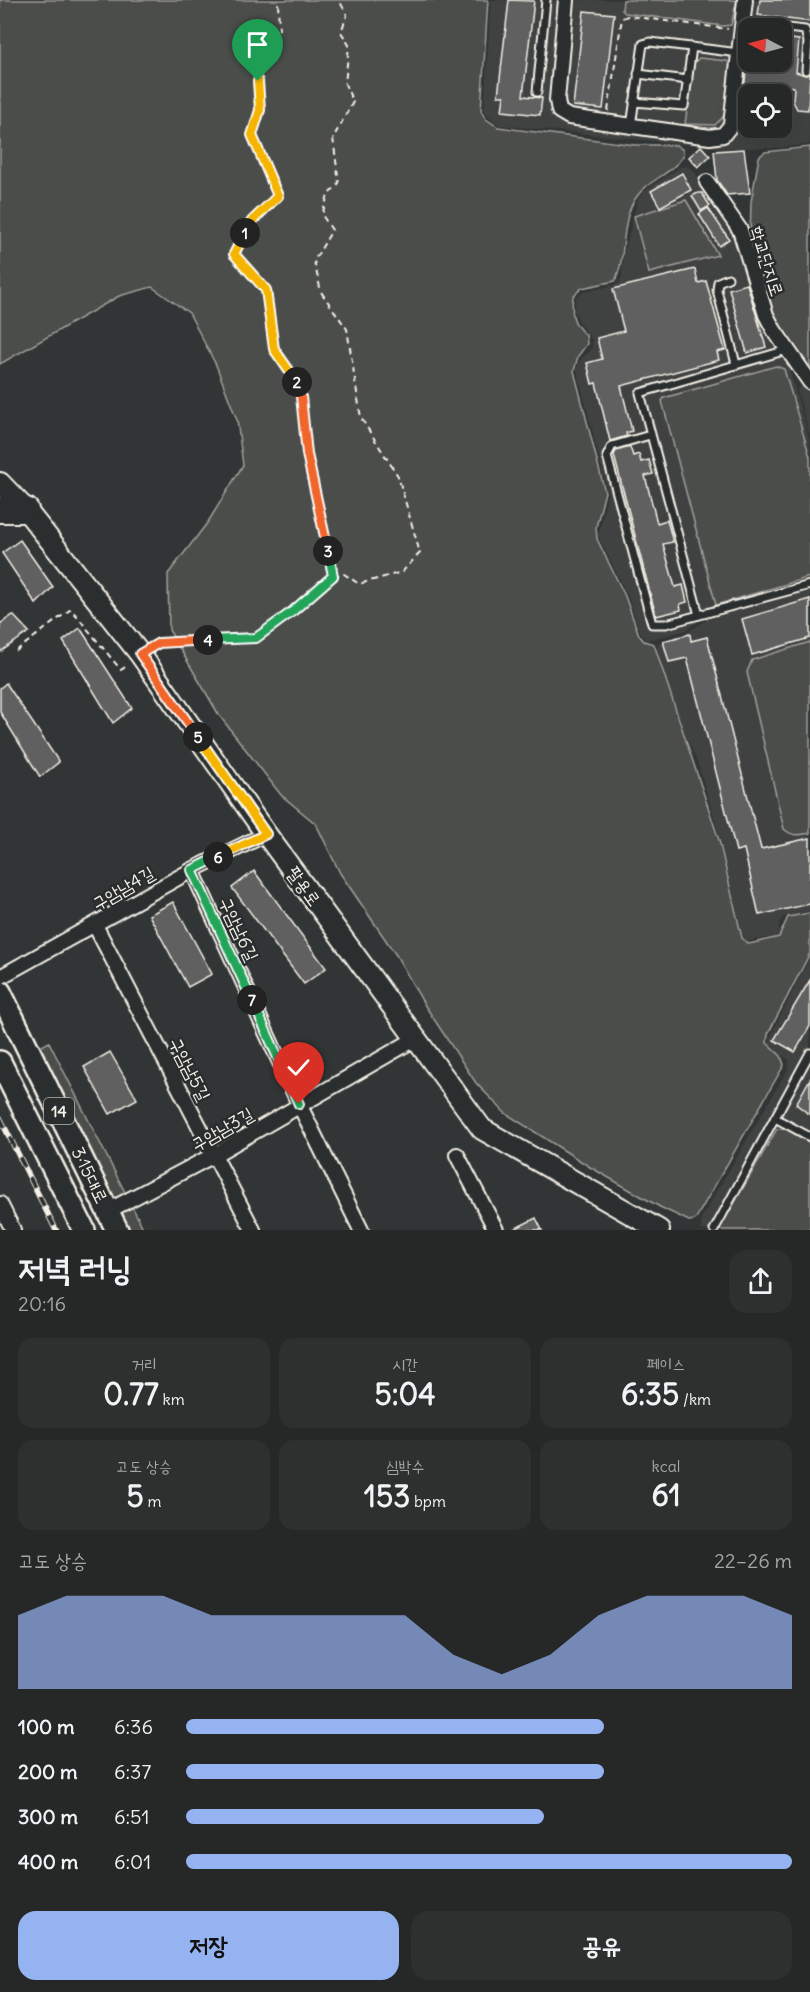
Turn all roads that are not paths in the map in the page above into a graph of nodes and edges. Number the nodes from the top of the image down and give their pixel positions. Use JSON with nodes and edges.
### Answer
{"nodes":[{"id":1,"x":546,"y":0,"type":"edge"},
{"id":2,"x":567,"y":0,"type":"edge"},
{"id":3,"x":746,"y":0,"type":"edge"},
{"id":4,"x":744,"y":18,"type":"edge"},
{"id":5,"x":792,"y":29,"type":"edge"},
{"id":6,"x":692,"y":47,"type":"junction"},
{"id":7,"x":738,"y":53,"type":"edge"},
{"id":8,"x":738,"y":62,"type":"edge"},
{"id":9,"x":806,"y":69,"type":"dead end"},
{"id":10,"x":638,"y":74,"type":"junction"},
{"id":11,"x":688,"y":80,"type":"junction"},
{"id":12,"x":537,"y":92,"type":"dead end"},
{"id":13,"x":634,"y":102,"type":"junction"},
{"id":14,"x":631,"y":127,"type":"junction"},
{"id":15,"x":707,"y":183,"type":"dead end"},
{"id":16,"x":728,"y":278,"type":"dead end"},
{"id":17,"x":787,"y":350,"type":"junction"},
{"id":18,"x":736,"y":364,"type":"junction"},
{"id":19,"x":810,"y":382,"type":"edge"},
{"id":20,"x":650,"y":435,"type":"junction"},
{"id":21,"x":0,"y":483,"type":"edge"},
{"id":22,"x":0,"y":510,"type":"edge"},
{"id":23,"x":26,"y":510,"type":"junction"},
{"id":24,"x":810,"y":585,"type":"edge"},
{"id":25,"x":699,"y":615,"type":"junction"},
{"id":26,"x":266,"y":834,"type":"junction"},
{"id":27,"x":192,"y":870,"type":"junction"},
{"id":28,"x":95,"y":925,"type":"junction"},
{"id":29,"x":0,"y":977,"type":"edge"},
{"id":30,"x":0,"y":992,"type":"edge"},
{"id":31,"x":415,"y":1039,"type":"junction"},
{"id":32,"x":810,"y":1053,"type":"edge"},
{"id":33,"x":0,"y":1062,"type":"edge"},
{"id":34,"x":299,"y":1104,"type":"junction"},
{"id":35,"x":775,"y":1118,"type":"junction"},
{"id":36,"x":810,"y":1137,"type":"edge"},
{"id":37,"x":214,"y":1155,"type":"junction"},
{"id":38,"x":457,"y":1155,"type":"dead end"},
{"id":39,"x":0,"y":1204,"type":"edge"},
{"id":40,"x":113,"y":1221,"type":"edge"},
{"id":41,"x":13,"y":1230,"type":"edge"},
{"id":42,"x":84,"y":1230,"type":"edge"},
{"id":43,"x":253,"y":1230,"type":"edge"},
{"id":44,"x":361,"y":1230,"type":"edge"},
{"id":45,"x":496,"y":1230,"type":"edge"},
{"id":46,"x":658,"y":1230,"type":"edge"},
{"id":47,"x":714,"y":1230,"type":"edge"}],
"edges":[{"from":1,"to":12,"type":"lane"},
{"from":2,"to":14,"type":"street"},
{"from":3,"to":4,"type":"street"},
{"from":5,"to":9,"type":"lane"},
{"from":6,"to":7,"type":"lane"},
{"from":6,"to":10,"type":"lane"},
{"from":6,"to":11,"type":"lane"},
{"from":8,"to":14,"type":"street"},
{"from":10,"to":11,"type":"lane"},
{"from":10,"to":13,"type":"lane"},
{"from":11,"to":13,"type":"lane"},
{"from":13,"to":14,"type":"lane"},
{"from":15,"to":17,"type":"street","name":"학교단지로"},
{"from":16,"to":18,"type":"lane"},
{"from":17,"to":18,"type":"lane"},
{"from":17,"to":19,"type":"street","name":"학교단지로"},
{"from":18,"to":20,"type":"lane"},
{"from":20,"to":25,"type":"lane"},
{"from":20,"to":25,"type":"lane"},
{"from":21,"to":23,"type":"main road","name":"팔용로"},
{"from":22,"to":23,"type":"highway"},
{"from":23,"to":26,"type":"main road","name":"팔용로"},
{"from":24,"to":25,"type":"lane"},
{"from":26,"to":27,"type":"street","name":"구암남4길"},
{"from":26,"to":31,"type":"main road","name":"팔용로"},
{"from":27,"to":28,"type":"street","name":"구암남4길"},
{"from":27,"to":34,"type":"street","name":"구암남6길"},
{"from":28,"to":29,"type":"street","name":"구암남4길"},
{"from":28,"to":37,"type":"street","name":"구암남5길"},
{"from":30,"to":40,"type":"main road","name":"3·15대로","number":"14"},
{"from":31,"to":34,"type":"street","name":"구암남3길"},
{"from":31,"to":46,"type":"main road","name":"팔용로"},
{"from":32,"to":35,"type":"lane"},
{"from":33,"to":42,"type":"main road","name":"3·15대로","number":"14"},
{"from":34,"to":37,"type":"street","name":"구암남3길"},
{"from":34,"to":44,"type":"street","name":"구암남6길"},
{"from":35,"to":36,"type":"lane"},
{"from":35,"to":47,"type":"lane"},
{"from":37,"to":40,"type":"street","name":"구암남3길"},
{"from":37,"to":43,"type":"street","name":"구암남5길"},
{"from":38,"to":45,"type":"street"},
{"from":39,"to":41,"type":"street"}]}
